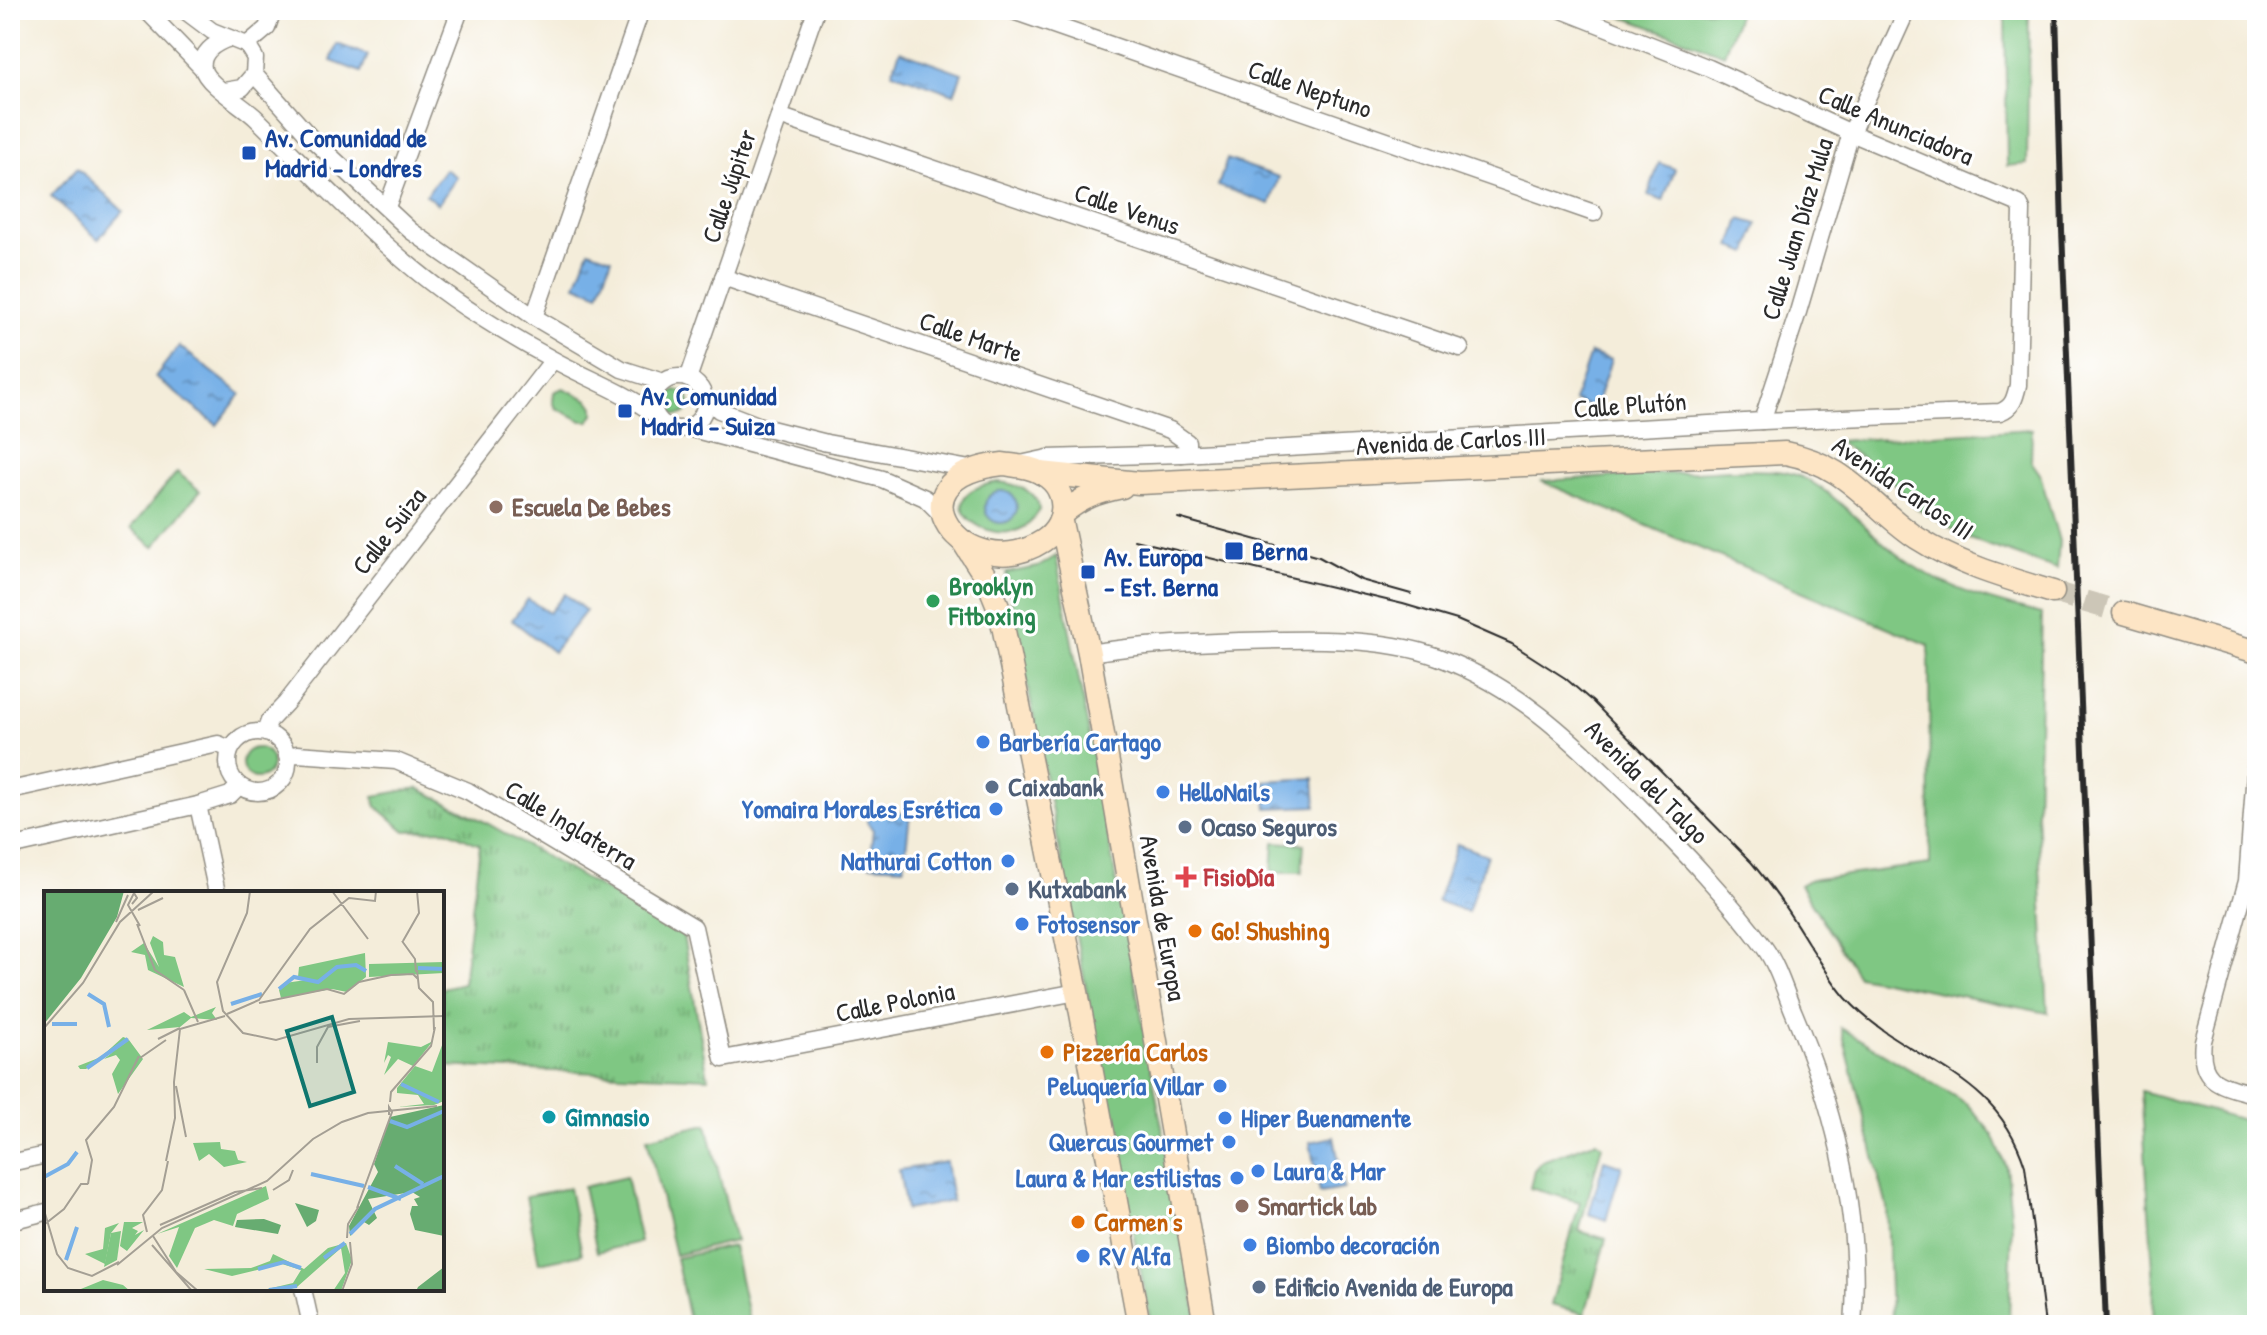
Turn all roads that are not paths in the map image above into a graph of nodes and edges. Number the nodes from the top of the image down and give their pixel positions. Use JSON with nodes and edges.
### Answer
{"nodes":[{"id":1,"x":146,"y":10,"type":"edge"},
{"id":2,"x":184,"y":10,"type":"edge"},
{"id":3,"x":273,"y":10,"type":"edge"},
{"id":4,"x":460,"y":10,"type":"edge"},
{"id":5,"x":641,"y":10,"type":"edge"},
{"id":6,"x":816,"y":10,"type":"edge"},
{"id":7,"x":1010,"y":10,"type":"edge"},
{"id":8,"x":1562,"y":10,"type":"edge"},
{"id":9,"x":1907,"y":10,"type":"edge"},
{"id":10,"x":227,"y":39,"type":"junction"},
{"id":11,"x":247,"y":45,"type":"junction"},
{"id":12,"x":203,"y":69,"type":"junction"},
{"id":13,"x":254,"y":74,"type":"junction"},
{"id":14,"x":224,"y":91,"type":"junction"},
{"id":15,"x":779,"y":116,"type":"junction"},
{"id":16,"x":1851,"y":133,"type":"junction"},
{"id":17,"x":387,"y":207,"type":"junction"},
{"id":18,"x":1594,"y":213,"type":"dead end"},
{"id":19,"x":723,"y":277,"type":"junction"},
{"id":20,"x":534,"y":317,"type":"junction"},
{"id":21,"x":1460,"y":348,"type":"dead end"},
{"id":22,"x":553,"y":360,"type":"junction"},
{"id":23,"x":688,"y":379,"type":"junction"},
{"id":24,"x":663,"y":382,"type":"junction"},
{"id":25,"x":704,"y":396,"type":"junction"},
{"id":26,"x":2009,"y":409,"type":"joint"},
{"id":27,"x":654,"y":414,"type":"junction"},
{"id":28,"x":1762,"y":421,"type":"junction"},
{"id":29,"x":688,"y":428,"type":"junction"},
{"id":30,"x":1766,"y":453,"type":"joint"},
{"id":31,"x":1182,"y":454,"type":"junction"},
{"id":32,"x":1015,"y":465,"type":"junction"},
{"id":33,"x":970,"y":469,"type":"junction"},
{"id":34,"x":1041,"y":473,"type":"junction"},
{"id":35,"x":1139,"y":483,"type":"junction"},
{"id":36,"x":942,"y":515,"type":"junction"},
{"id":37,"x":1062,"y":518,"type":"junction"},
{"id":38,"x":964,"y":543,"type":"junction"},
{"id":39,"x":2053,"y":592,"type":"tunnel mouth"},
{"id":40,"x":2124,"y":613,"type":"tunnel mouth"},
{"id":41,"x":2257,"y":652,"type":"edge"},
{"id":42,"x":1089,"y":653,"type":"junction"},
{"id":43,"x":265,"y":732,"type":"junction"},
{"id":44,"x":2257,"y":745,"type":"edge"},
{"id":45,"x":230,"y":749,"type":"junction"},
{"id":46,"x":287,"y":756,"type":"junction"},
{"id":47,"x":239,"y":786,"type":"junction"},
{"id":48,"x":10,"y":790,"type":"edge"},
{"id":49,"x":198,"y":805,"type":"junction"},
{"id":50,"x":10,"y":847,"type":"edge"},
{"id":51,"x":2252,"y":882,"type":"edge"},
{"id":52,"x":217,"y":891,"type":"edge"},
{"id":53,"x":1077,"y":992,"type":"junction"},
{"id":54,"x":723,"y":1059,"type":"joint"},
{"id":55,"x":2257,"y":1095,"type":"edge"},
{"id":56,"x":44,"y":1155,"type":"edge"},
{"id":57,"x":10,"y":1163,"type":"edge"},
{"id":58,"x":44,"y":1212,"type":"edge"},
{"id":59,"x":10,"y":1221,"type":"edge"},
{"id":60,"x":303,"y":1291,"type":"edge"},
{"id":61,"x":311,"y":1325,"type":"edge"},
{"id":62,"x":1139,"y":1325,"type":"edge"},
{"id":63,"x":1205,"y":1325,"type":"edge"},
{"id":64,"x":1853,"y":1325,"type":"edge"}],
"edges":[{"from":1,"to":12,"type":"street"},
{"from":2,"to":10,"type":"street"},
{"from":3,"to":11,"type":"street"},
{"from":4,"to":17,"type":"street"},
{"from":5,"to":20,"type":"street"},
{"from":6,"to":15,"type":"street","name":"Calle Júpiter"},
{"from":7,"to":18,"type":"street","name":"Calle Neptuno"},
{"from":8,"to":16,"type":"street","name":"Calle Anunciadora"},
{"from":9,"to":16,"type":"street","name":"Calle Juan Díaz Mula"},
{"from":10,"to":11,"type":"street"},
{"from":10,"to":12,"type":"street"},
{"from":11,"to":13,"type":"street"},
{"from":12,"to":14,"type":"street"},
{"from":13,"to":14,"type":"street"},
{"from":13,"to":17,"type":"street"},
{"from":14,"to":22,"type":"street"},
{"from":15,"to":19,"type":"street","name":"Calle Júpiter"},
{"from":15,"to":21,"type":"street","name":"Calle Venus"},
{"from":16,"to":26,"type":"street","name":"Calle Anunciadora"},
{"from":16,"to":28,"type":"street","name":"Calle Juan Díaz Mula"},
{"from":17,"to":20,"type":"street"},
{"from":19,"to":23,"type":"street","name":"Calle Júpiter"},
{"from":19,"to":31,"type":"street","name":"Calle Marte"},
{"from":20,"to":24,"type":"street"},
{"from":22,"to":27,"type":"street"},
{"from":22,"to":43,"type":"street","name":"Calle Suiza"},
{"from":23,"to":24,"type":"street"},
{"from":23,"to":25,"type":"street"},
{"from":24,"to":27,"type":"street"},
{"from":25,"to":29,"type":"street"},
{"from":25,"to":33,"type":"street"},
{"from":26,"to":28,"type":"street","name":"Calle Plutón"},
{"from":27,"to":29,"type":"street"},
{"from":28,"to":31,"type":"street","name":"Calle Plutón"},
{"from":29,"to":36,"type":"street"},
{"from":30,"to":35,"type":"street","name":"Avenida de Carlos III"},
{"from":30,"to":39,"type":"street","name":"Avenida Carlos III"},
{"from":31,"to":32,"type":"street","name":"Calle Plutón"},
{"from":32,"to":33,"type":"street"},
{"from":32,"to":34,"type":"street"},
{"from":33,"to":36,"type":"street"},
{"from":34,"to":35,"type":"street","name":"Avenida de Carlos III"},
{"from":34,"to":37,"type":"street"},
{"from":35,"to":37,"type":"street","name":"Avenida de Carlos III"},
{"from":36,"to":38,"type":"street"},
{"from":37,"to":38,"type":"street"},
{"from":37,"to":42,"type":"street","name":"Avenida de Europa"},
{"from":38,"to":53,"type":"street"},
{"from":40,"to":41,"type":"street"},
{"from":42,"to":63,"type":"street","name":"Avenida de Europa"},
{"from":42,"to":64,"type":"street","name":"Avenida del Talgo"},
{"from":43,"to":45,"type":"street"},
{"from":43,"to":46,"type":"street"},
{"from":44,"to":51,"type":"street"},
{"from":45,"to":47,"type":"street"},
{"from":45,"to":48,"type":"street"},
{"from":46,"to":47,"type":"street"},
{"from":46,"to":54,"type":"street","name":"Calle Inglaterra"},
{"from":47,"to":49,"type":"street"},
{"from":49,"to":50,"type":"street"},
{"from":49,"to":52,"type":"street"},
{"from":51,"to":55,"type":"street"},
{"from":53,"to":54,"type":"street","name":"Calle Polonia"},
{"from":53,"to":62,"type":"street"},
{"from":56,"to":57,"type":"street"},
{"from":58,"to":59,"type":"street"},
{"from":60,"to":61,"type":"street"}]}
